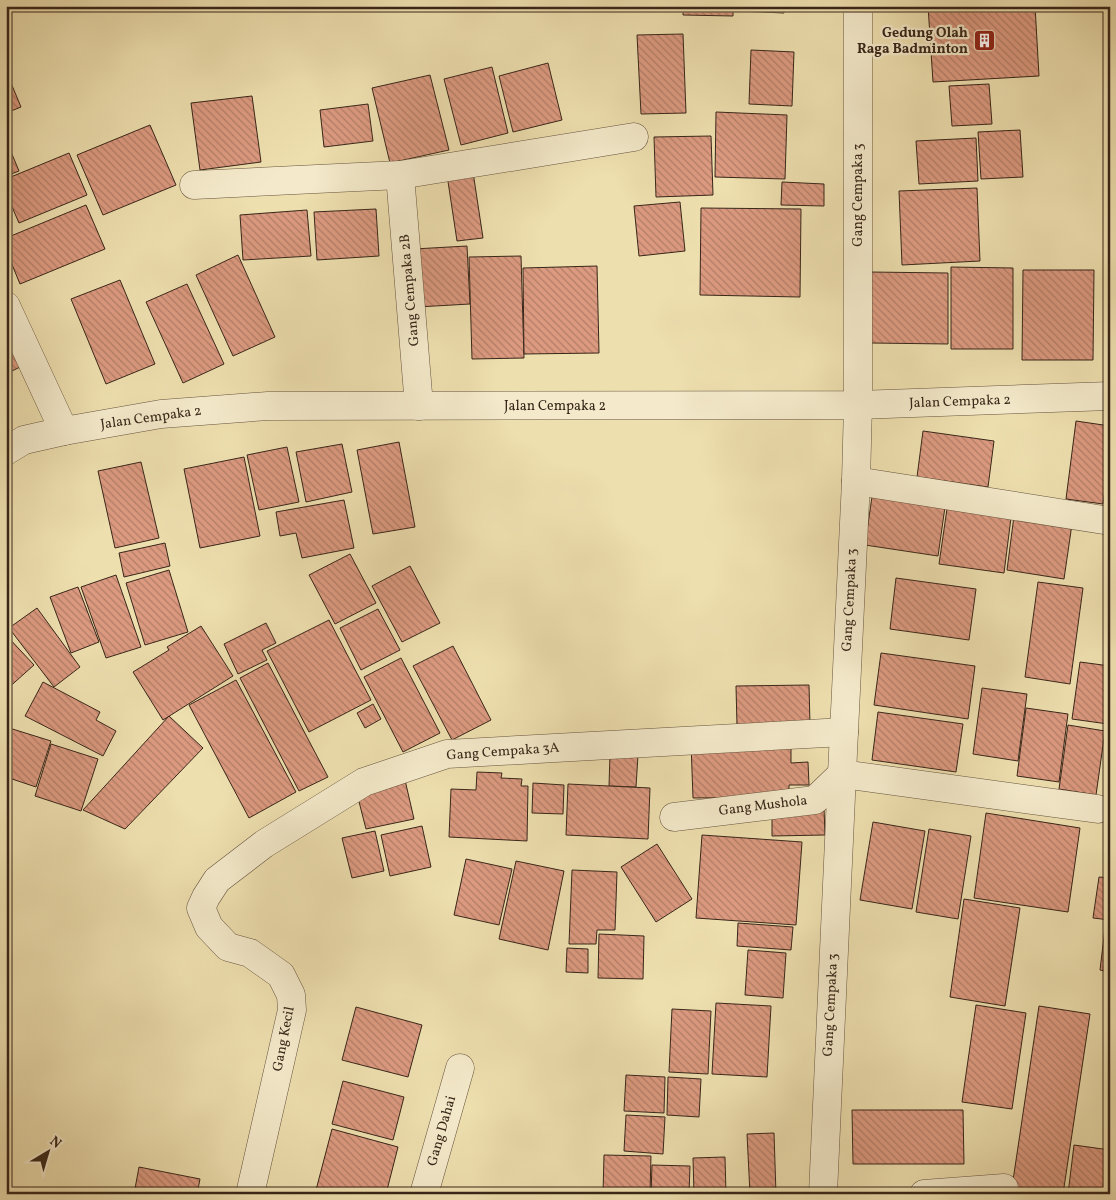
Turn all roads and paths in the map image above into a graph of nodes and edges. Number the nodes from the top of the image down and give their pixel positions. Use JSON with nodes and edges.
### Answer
{"nodes":[{"id":1,"x":858,"y":6,"type":"edge"},
{"id":2,"x":634,"y":137,"type":"dead end"},
{"id":3,"x":400,"y":175,"type":"junction"},
{"id":4,"x":194,"y":185,"type":"dead end"},
{"id":5,"x":6,"y":306,"type":"edge"},
{"id":6,"x":1110,"y":396,"type":"edge"},
{"id":7,"x":858,"y":405,"type":"junction"},
{"id":8,"x":419,"y":406,"type":"junction"},
{"id":9,"x":64,"y":431,"type":"junction"},
{"id":10,"x":6,"y":451,"type":"edge"},
{"id":11,"x":856,"y":482,"type":"junction"},
{"id":12,"x":1110,"y":521,"type":"edge"},
{"id":13,"x":844,"y":732,"type":"junction"},
{"id":14,"x":842,"y":774,"type":"junction"},
{"id":15,"x":1098,"y":809,"type":"dead end"},
{"id":16,"x":674,"y":817,"type":"dead end"},
{"id":17,"x":206,"y":897,"type":"joint"},
{"id":18,"x":460,"y":1068,"type":"dead end"},
{"id":19,"x":1004,"y":1188,"type":"dead end"},
{"id":20,"x":250,"y":1194,"type":"edge"},
{"id":21,"x":424,"y":1194,"type":"edge"},
{"id":22,"x":823,"y":1194,"type":"edge"},
{"id":23,"x":924,"y":1194,"type":"edge"}],
"edges":[{"from":1,"to":7,"type":"street","name":"Gang Cempaka 3"},
{"from":2,"to":3,"type":"street"},
{"from":3,"to":4,"type":"street"},
{"from":3,"to":8,"type":"street","name":"Gang Cempaka 2B"},
{"from":5,"to":9,"type":"street"},
{"from":6,"to":7,"type":"street","name":"Jalan Cempaka 2"},
{"from":7,"to":8,"type":"street","name":"Jalan Cempaka 2"},
{"from":7,"to":11,"type":"street","name":"Gang Cempaka 3"},
{"from":8,"to":9,"type":"street","name":"Jalan Cempaka 2"},
{"from":9,"to":10,"type":"street","name":"Jalan Cempaka 2"},
{"from":11,"to":12,"type":"street"},
{"from":11,"to":13,"type":"street","name":"Gang Cempaka 3"},
{"from":13,"to":14,"type":"street","name":"Gang Cempaka 3"},
{"from":13,"to":17,"type":"street","name":"Gang Cempaka 3A"},
{"from":14,"to":15,"type":"street"},
{"from":14,"to":16,"type":"street","name":"Gang Mushola"},
{"from":14,"to":22,"type":"street","name":"Gang Cempaka 3"},
{"from":17,"to":20,"type":"street","name":"Gang Kecil"},
{"from":18,"to":21,"type":"street","name":"Gang Dahai"},
{"from":19,"to":23,"type":"street"}]}
